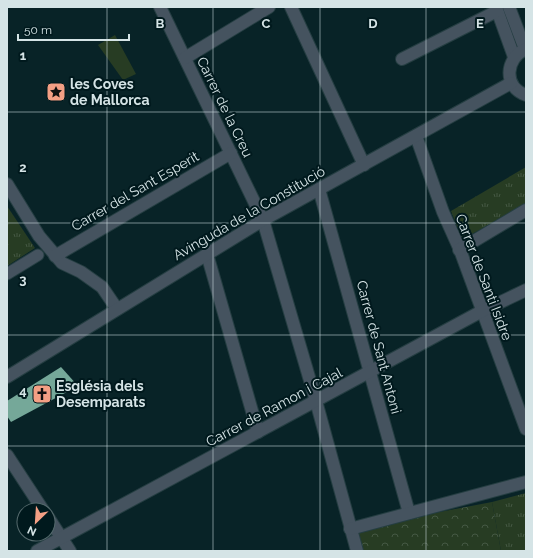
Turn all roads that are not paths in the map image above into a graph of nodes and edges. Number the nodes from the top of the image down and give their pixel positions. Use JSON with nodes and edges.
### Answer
{"nodes":[{"id":1,"x":160,"y":7,"type":"edge"},
{"id":2,"x":269,"y":7,"type":"edge"},
{"id":3,"x":291,"y":7,"type":"edge"},
{"id":4,"x":509,"y":7,"type":"edge"},
{"id":5,"x":496,"y":9,"type":"edge"},
{"id":6,"x":525,"y":49,"type":"edge"},
{"id":7,"x":514,"y":57,"type":"junction"},
{"id":8,"x":185,"y":58,"type":"junction"},
{"id":9,"x":402,"y":59,"type":"dead end"},
{"id":10,"x":511,"y":83,"type":"junction"},
{"id":11,"x":526,"y":95,"type":"edge"},
{"id":12,"x":416,"y":136,"type":"junction"},
{"id":13,"x":231,"y":153,"type":"junction"},
{"id":14,"x":364,"y":165,"type":"junction"},
{"id":15,"x":7,"y":184,"type":"edge"},
{"id":16,"x":319,"y":189,"type":"junction"},
{"id":17,"x":526,"y":210,"type":"edge"},
{"id":18,"x":264,"y":220,"type":"junction"},
{"id":19,"x":460,"y":250,"type":"junction"},
{"id":20,"x":207,"y":254,"type":"junction"},
{"id":21,"x":38,"y":255,"type":"dead end"},
{"id":22,"x":55,"y":256,"type":"junction"},
{"id":23,"x":7,"y":274,"type":"edge"},
{"id":24,"x":526,"y":290,"type":"edge"},
{"id":25,"x":117,"y":309,"type":"junction"},
{"id":26,"x":482,"y":311,"type":"junction"},
{"id":27,"x":370,"y":372,"type":"junction"},
{"id":28,"x":7,"y":377,"type":"edge"},
{"id":29,"x":316,"y":401,"type":"junction"},
{"id":30,"x":526,"y":429,"type":"edge"},
{"id":31,"x":258,"y":432,"type":"junction"},
{"id":32,"x":7,"y":455,"type":"edge"},
{"id":33,"x":526,"y":482,"type":"edge"},
{"id":34,"x":38,"y":502,"type":"edge"},
{"id":35,"x":409,"y":513,"type":"junction"},
{"id":36,"x":350,"y":529,"type":"junction"},
{"id":37,"x":56,"y":530,"type":"edge"},
{"id":38,"x":61,"y":538,"type":"junction"},
{"id":39,"x":37,"y":551,"type":"edge"},
{"id":40,"x":70,"y":551,"type":"edge"},
{"id":41,"x":357,"y":551,"type":"edge"}],
"edges":[{"from":1,"to":8,"type":"street","name":"Carrer de la Creu"},
{"from":2,"to":8,"type":"street"},
{"from":3,"to":14,"type":"street"},
{"from":4,"to":6,"type":"street"},
{"from":5,"to":7,"type":"street"},
{"from":5,"to":9,"type":"street"},
{"from":6,"to":7,"type":"street"},
{"from":7,"to":10,"type":"street"},
{"from":8,"to":13,"type":"street","name":"Carrer de la Creu"},
{"from":10,"to":11,"type":"street"},
{"from":10,"to":12,"type":"street","name":"Avinguda de la Constitució"},
{"from":12,"to":14,"type":"street","name":"Avinguda de la Constitució"},
{"from":12,"to":19,"type":"street","name":"Carrer de Santi Isidre"},
{"from":13,"to":18,"type":"street","name":"Carrer de la Creu"},
{"from":13,"to":22,"type":"street","name":"Carrer del Sant Esperit"},
{"from":14,"to":16,"type":"street","name":"Avinguda de la Constitució"},
{"from":15,"to":22,"type":"street"},
{"from":16,"to":18,"type":"street","name":"Avinguda de la Constitució"},
{"from":16,"to":27,"type":"street","name":"Carrer de Sant Antoni"},
{"from":17,"to":19,"type":"street"},
{"from":18,"to":20,"type":"street","name":"Avinguda de la Constitució"},
{"from":18,"to":29,"type":"street","name":"Carrer de la Creu"},
{"from":19,"to":26,"type":"street","name":"Carrer de Santi Isidre"},
{"from":20,"to":25,"type":"street","name":"Avinguda de la Constitució"},
{"from":20,"to":31,"type":"street"},
{"from":21,"to":23,"type":"street"},
{"from":22,"to":25,"type":"street"},
{"from":24,"to":26,"type":"street","name":"Carrer de Ramon i Cajal"},
{"from":25,"to":28,"type":"street","name":"Avinguda de la Constitució"},
{"from":26,"to":27,"type":"street","name":"Carrer de Ramon i Cajal"},
{"from":26,"to":30,"type":"street","name":"Carrer de Santi Isidre"},
{"from":27,"to":29,"type":"street","name":"Carrer de Ramon i Cajal"},
{"from":27,"to":35,"type":"street","name":"Carrer de Sant Antoni"},
{"from":29,"to":31,"type":"street","name":"Carrer de Ramon i Cajal"},
{"from":29,"to":36,"type":"street","name":"Carrer de la Creu"},
{"from":31,"to":38,"type":"street","name":"Carrer de Ramon i Cajal"},
{"from":32,"to":34,"type":"street"},
{"from":33,"to":35,"type":"street"},
{"from":35,"to":36,"type":"street"},
{"from":36,"to":41,"type":"street","name":"Carrer de la Creu"},
{"from":37,"to":38,"type":"street"},
{"from":38,"to":39,"type":"street","name":"Carrer de Ramon i Cajal"},
{"from":38,"to":40,"type":"street"}]}
